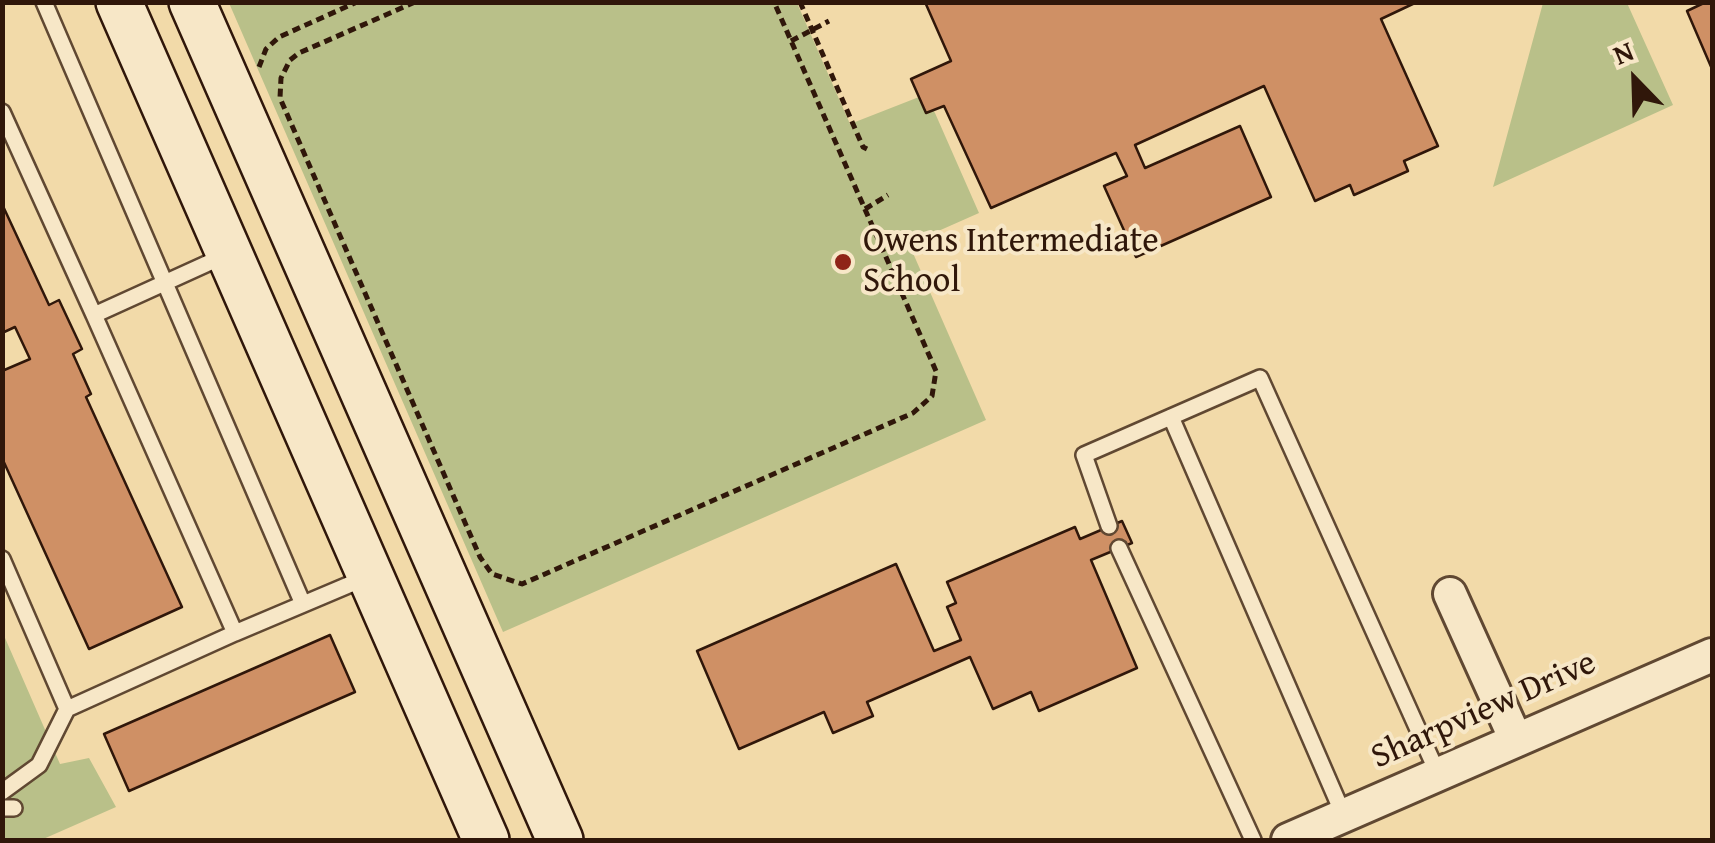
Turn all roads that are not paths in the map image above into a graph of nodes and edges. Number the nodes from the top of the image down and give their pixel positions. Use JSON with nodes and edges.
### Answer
{"nodes":[{"id":1,"x":44,"y":2,"type":"edge"},
{"id":2,"x":119,"y":2,"type":"edge"},
{"id":3,"x":192,"y":2,"type":"edge"},
{"id":4,"x":2,"y":112,"type":"edge"},
{"id":5,"x":290,"y":226,"type":"junction"},
{"id":6,"x":230,"y":253,"type":"junction"},
{"id":7,"x":163,"y":283,"type":"junction"},
{"id":8,"x":94,"y":315,"type":"junction"},
{"id":9,"x":1170,"y":417,"type":"junction"},
{"id":10,"x":1110,"y":526,"type":"dead end"},
{"id":11,"x":1119,"y":548,"type":"dead end"},
{"id":12,"x":2,"y":559,"type":"edge"},
{"id":13,"x":370,"y":576,"type":"junction"},
{"id":14,"x":1450,"y":594,"type":"dead end"},
{"id":15,"x":303,"y":604,"type":"junction"},
{"id":16,"x":235,"y":633,"type":"junction"},
{"id":17,"x":1712,"y":655,"type":"edge"},
{"id":18,"x":67,"y":709,"type":"junction"},
{"id":19,"x":1516,"y":740,"type":"junction"},
{"id":20,"x":1438,"y":774,"type":"junction"},
{"id":21,"x":2,"y":792,"type":"edge"},
{"id":22,"x":1344,"y":816,"type":"junction"},
{"id":23,"x":552,"y":822,"type":"edge"},
{"id":24,"x":476,"y":837,"type":"edge"},
{"id":25,"x":1254,"y":840,"type":"edge"},
{"id":26,"x":1288,"y":840,"type":"edge"}],
"edges":[{"from":1,"to":7,"type":"lane"},
{"from":2,"to":6,"type":"main road"},
{"from":3,"to":5,"type":"main road"},
{"from":4,"to":8,"type":"lane"},
{"from":5,"to":6,"type":"main road"},
{"from":5,"to":23,"type":"main road"},
{"from":6,"to":7,"type":"lane"},
{"from":6,"to":13,"type":"main road"},
{"from":7,"to":8,"type":"lane"},
{"from":7,"to":15,"type":"lane"},
{"from":8,"to":16,"type":"lane"},
{"from":9,"to":10,"type":"lane"},
{"from":9,"to":20,"type":"lane"},
{"from":9,"to":22,"type":"lane"},
{"from":11,"to":25,"type":"lane"},
{"from":12,"to":18,"type":"lane"},
{"from":13,"to":15,"type":"lane"},
{"from":13,"to":24,"type":"main road"},
{"from":14,"to":19,"type":"street"},
{"from":15,"to":16,"type":"lane"},
{"from":16,"to":18,"type":"lane"},
{"from":17,"to":19,"type":"street","name":"Sharpview Drive"},
{"from":18,"to":21,"type":"lane"},
{"from":19,"to":20,"type":"street","name":"Sharpview Drive"},
{"from":20,"to":22,"type":"street","name":"Sharpview Drive"},
{"from":22,"to":26,"type":"street","name":"Sharpview Drive"},
{"from":23,"to":24,"type":"main road"}]}
